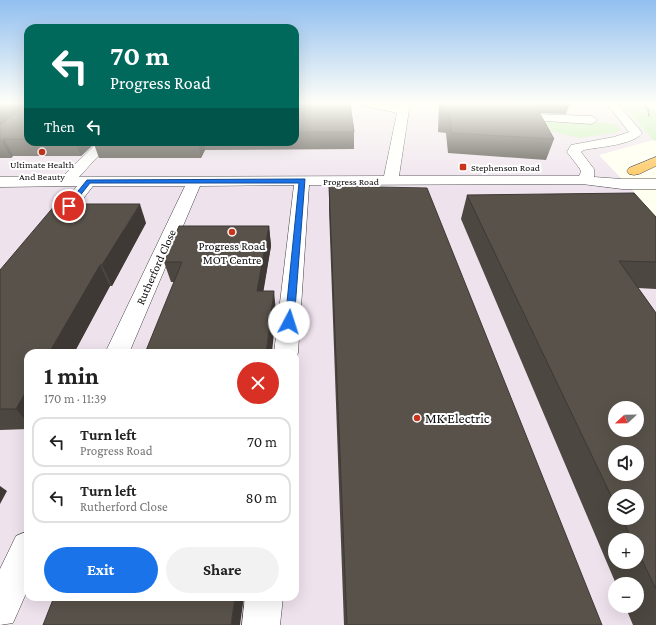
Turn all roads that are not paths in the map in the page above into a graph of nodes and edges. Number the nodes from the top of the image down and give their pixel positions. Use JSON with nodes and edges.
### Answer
{"nodes":[{"id":1,"x":400,"y":132,"type":"edge"},
{"id":2,"x":635,"y":132,"type":"edge"},
{"id":3,"x":101,"y":146,"type":"edge"},
{"id":4,"x":656,"y":161,"type":"edge"},
{"id":5,"x":580,"y":162,"type":"junction"},
{"id":6,"x":656,"y":170,"type":"edge"},
{"id":7,"x":616,"y":171,"type":"junction"},
{"id":8,"x":634,"y":171,"type":"junction"},
{"id":9,"x":391,"y":180,"type":"junction"},
{"id":10,"x":582,"y":180,"type":"junction"},
{"id":11,"x":89,"y":181,"type":"junction"},
{"id":12,"x":195,"y":181,"type":"junction"},
{"id":13,"x":302,"y":181,"type":"junction"},
{"id":14,"x":6,"y":182,"type":"edge"},
{"id":15,"x":66,"y":182,"type":"junction"},
{"id":16,"x":656,"y":184,"type":"edge"},
{"id":17,"x":0,"y":193,"type":"edge"},
{"id":18,"x":39,"y":242,"type":"edge"},
{"id":19,"x":119,"y":349,"type":"edge"},
{"id":20,"x":286,"y":349,"type":"edge"},
{"id":21,"x":24,"y":557,"type":"edge"},
{"id":22,"x":264,"y":601,"type":"edge"},
{"id":23,"x":0,"y":610,"type":"edge"},
{"id":24,"x":261,"y":625,"type":"edge"}],
"edges":[{"from":1,"to":9,"type":"street"},
{"from":2,"to":5,"type":"street"},
{"from":3,"to":15,"type":"street"},
{"from":4,"to":8,"type":"highway"},
{"from":5,"to":7,"type":"street"},
{"from":5,"to":10,"type":"street"},
{"from":6,"to":8,"type":"street","name":"Progress Road"},
{"from":7,"to":8,"type":"street","name":"Progress Road"},
{"from":7,"to":10,"type":"street","name":"Progress Road"},
{"from":9,"to":10,"type":"street","name":"Progress Road"},
{"from":9,"to":13,"type":"street","name":"Progress Road"},
{"from":10,"to":16,"type":"street","name":"Progress Road"},
{"from":11,"to":12,"type":"street","name":"Progress Road"},
{"from":11,"to":15,"type":"street","name":"Progress Road"},
{"from":11,"to":18,"type":"street"},
{"from":12,"to":13,"type":"street","name":"Progress Road"},
{"from":12,"to":19,"type":"street","name":"Rutherford Close"},
{"from":13,"to":20,"type":"street"},
{"from":14,"to":15,"type":"street","name":"Progress Road"},
{"from":14,"to":17,"type":"street"},
{"from":21,"to":23,"type":"street"},
{"from":22,"to":24,"type":"street"}]}
